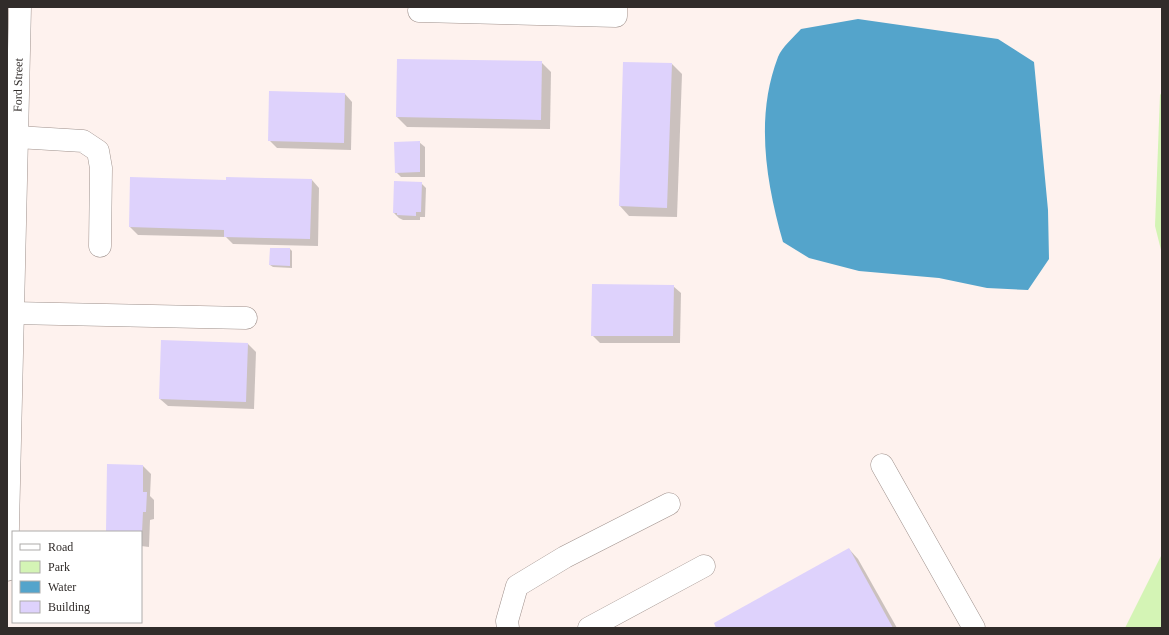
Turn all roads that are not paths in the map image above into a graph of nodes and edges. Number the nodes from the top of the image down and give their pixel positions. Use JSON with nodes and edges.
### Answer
{"nodes":[{"id":1,"x":20,"y":7,"type":"edge"},
{"id":2,"x":616,"y":7,"type":"edge"},
{"id":3,"x":419,"y":11,"type":"dead end"},
{"id":4,"x":17,"y":137,"type":"junction"},
{"id":5,"x":11,"y":230,"type":"edge"},
{"id":6,"x":100,"y":246,"type":"dead end"},
{"id":7,"x":13,"y":313,"type":"junction"},
{"id":8,"x":246,"y":318,"type":"dead end"},
{"id":9,"x":8,"y":465,"type":"edge"},
{"id":10,"x":882,"y":466,"type":"dead end"},
{"id":11,"x":669,"y":504,"type":"dead end"},
{"id":12,"x":704,"y":566,"type":"dead end"},
{"id":13,"x":7,"y":570,"type":"edge"},
{"id":14,"x":504,"y":626,"type":"edge"},
{"id":15,"x":589,"y":628,"type":"edge"},
{"id":16,"x":974,"y":628,"type":"edge"}],
"edges":[{"from":1,"to":4,"type":"street","name":"Ford Street"},
{"from":2,"to":3,"type":"street"},
{"from":4,"to":5,"type":"street","name":"Ford Street"},
{"from":4,"to":6,"type":"street"},
{"from":5,"to":7,"type":"street","name":"Ford Street"},
{"from":7,"to":8,"type":"street"},
{"from":7,"to":9,"type":"street","name":"Ford Street"},
{"from":9,"to":13,"type":"street","name":"Ford Street"},
{"from":10,"to":16,"type":"street"},
{"from":11,"to":14,"type":"street"},
{"from":12,"to":15,"type":"street"}]}
